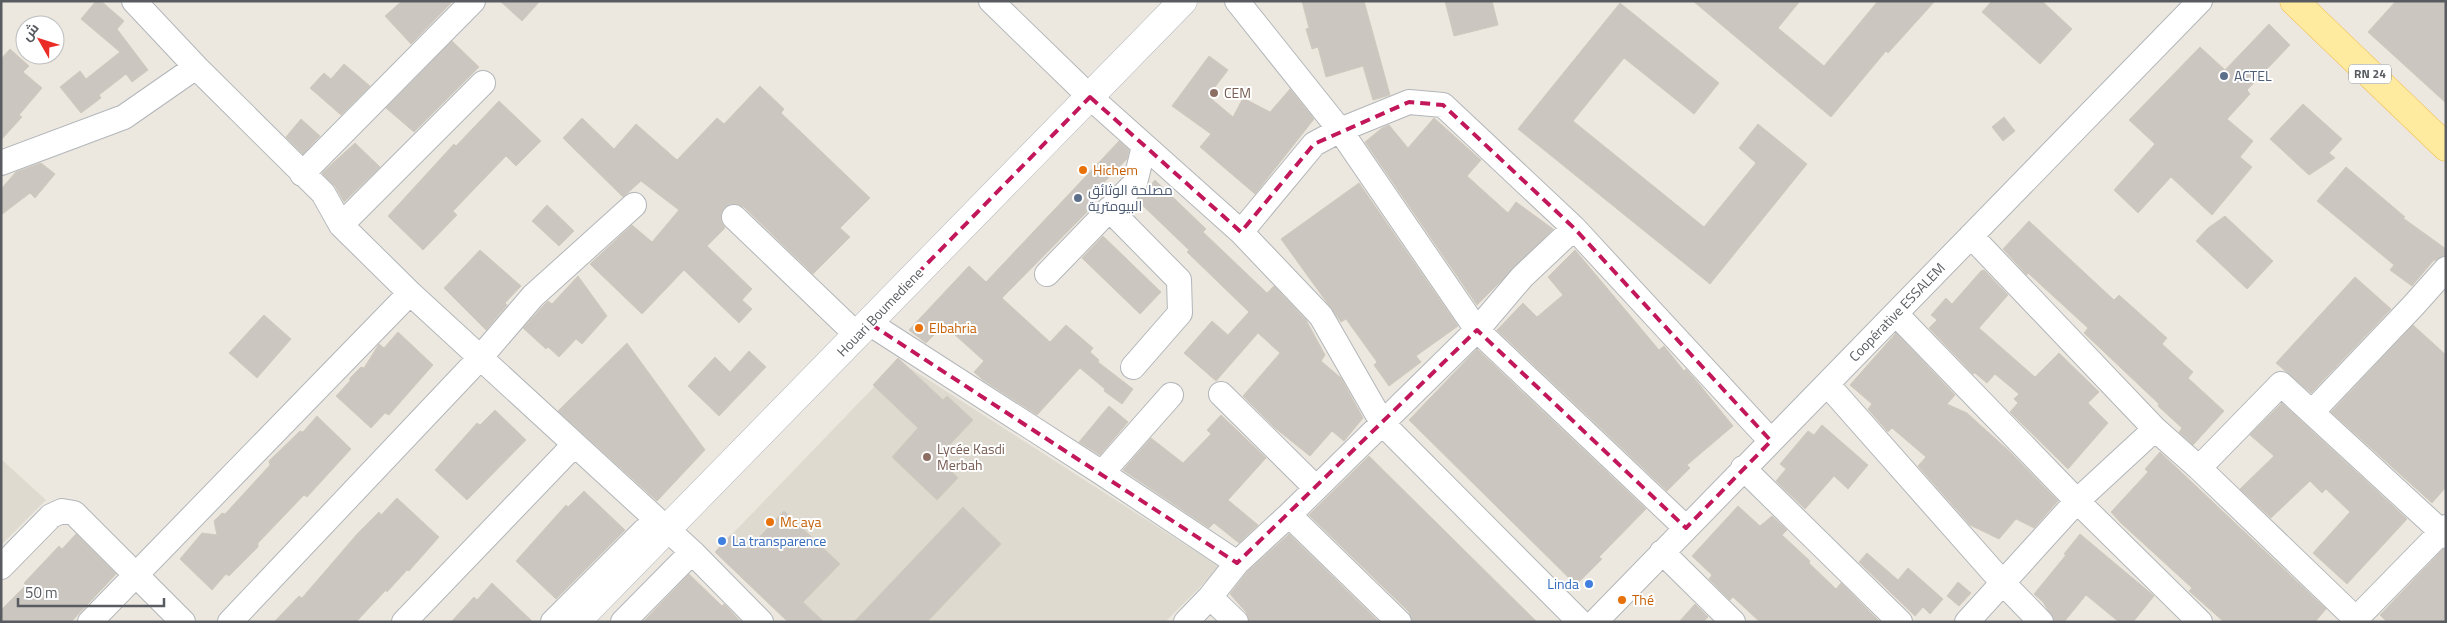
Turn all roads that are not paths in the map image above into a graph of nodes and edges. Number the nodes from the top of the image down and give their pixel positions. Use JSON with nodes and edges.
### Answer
{"nodes":[{"id":1,"x":134,"y":1,"type":"edge"},
{"id":2,"x":473,"y":1,"type":"edge"},
{"id":3,"x":992,"y":1,"type":"edge"},
{"id":4,"x":1183,"y":1,"type":"edge"},
{"id":5,"x":1237,"y":1,"type":"edge"},
{"id":6,"x":2200,"y":1,"type":"edge"},
{"id":7,"x":2294,"y":1,"type":"edge"},
{"id":8,"x":196,"y":67,"type":"junction"},
{"id":9,"x":483,"y":83,"type":"dead end"},
{"id":10,"x":1090,"y":96,"type":"junction"},
{"id":11,"x":1340,"y":130,"type":"junction"},
{"id":12,"x":1144,"y":146,"type":"junction"},
{"id":13,"x":2446,"y":147,"type":"edge"},
{"id":14,"x":1,"y":162,"type":"edge"},
{"id":15,"x":302,"y":174,"type":"junction"},
{"id":16,"x":634,"y":205,"type":"dead end"},
{"id":17,"x":1109,"y":209,"type":"junction"},
{"id":18,"x":734,"y":217,"type":"dead end"},
{"id":19,"x":341,"y":224,"type":"junction"},
{"id":20,"x":1574,"y":228,"type":"junction"},
{"id":21,"x":1241,"y":232,"type":"junction"},
{"id":22,"x":1971,"y":236,"type":"junction"},
{"id":23,"x":2446,"y":269,"type":"edge"},
{"id":24,"x":1047,"y":274,"type":"dead end"},
{"id":25,"x":410,"y":292,"type":"junction"},
{"id":26,"x":1896,"y":314,"type":"junction"},
{"id":27,"x":863,"y":329,"type":"junction"},
{"id":28,"x":1477,"y":330,"type":"junction"},
{"id":29,"x":479,"y":358,"type":"junction"},
{"id":30,"x":1133,"y":367,"type":"dead end"},
{"id":31,"x":1827,"y":384,"type":"junction"},
{"id":32,"x":1171,"y":394,"type":"dead end"},
{"id":33,"x":1221,"y":394,"type":"dead end"},
{"id":34,"x":2312,"y":412,"type":"junction"},
{"id":35,"x":1383,"y":424,"type":"junction"},
{"id":36,"x":2155,"y":429,"type":"junction"},
{"id":37,"x":1771,"y":441,"type":"junction"},
{"id":38,"x":574,"y":445,"type":"junction"},
{"id":39,"x":1743,"y":468,"type":"junction"},
{"id":40,"x":2199,"y":468,"type":"junction"},
{"id":41,"x":1102,"y":473,"type":"junction"},
{"id":42,"x":1316,"y":488,"type":"junction"},
{"id":43,"x":2077,"y":502,"type":"junction"},
{"id":44,"x":1289,"y":515,"type":"junction"},
{"id":45,"x":662,"y":525,"type":"junction"},
{"id":46,"x":1686,"y":528,"type":"junction"},
{"id":47,"x":2444,"y":531,"type":"edge"},
{"id":48,"x":692,"y":552,"type":"junction"},
{"id":49,"x":1662,"y":552,"type":"junction"},
{"id":50,"x":1237,"y":563,"type":"junction"},
{"id":51,"x":1,"y":567,"type":"edge"},
{"id":52,"x":136,"y":574,"type":"junction"},
{"id":53,"x":2003,"y":583,"type":"junction"},
{"id":54,"x":1210,"y":597,"type":"junction"},
{"id":55,"x":2356,"y":621,"type":"edge"},
{"id":56,"x":90,"y":622,"type":"edge"},
{"id":57,"x":183,"y":622,"type":"edge"},
{"id":58,"x":230,"y":622,"type":"edge"},
{"id":59,"x":404,"y":622,"type":"edge"},
{"id":60,"x":554,"y":622,"type":"edge"},
{"id":61,"x":576,"y":622,"type":"edge"},
{"id":62,"x":623,"y":622,"type":"edge"},
{"id":63,"x":762,"y":622,"type":"edge"},
{"id":64,"x":1186,"y":622,"type":"edge"},
{"id":65,"x":1236,"y":622,"type":"edge"},
{"id":66,"x":1399,"y":622,"type":"edge"},
{"id":67,"x":1580,"y":622,"type":"edge"},
{"id":68,"x":1595,"y":622,"type":"edge"},
{"id":69,"x":1733,"y":622,"type":"edge"},
{"id":70,"x":1900,"y":622,"type":"edge"},
{"id":71,"x":1967,"y":622,"type":"edge"},
{"id":72,"x":2041,"y":622,"type":"edge"},
{"id":73,"x":2200,"y":622,"type":"edge"}],
"edges":[{"from":1,"to":8,"type":"street"},
{"from":2,"to":15,"type":"street"},
{"from":3,"to":10,"type":"street"},
{"from":4,"to":10,"type":"main road","name":"Houari Boumediene"},
{"from":5,"to":11,"type":"street"},
{"from":6,"to":22,"type":"street","name":"Coopérative ESSALEM"},
{"from":7,"to":13,"type":"main road","number":"RN 24"},
{"from":8,"to":14,"type":"street"},
{"from":8,"to":15,"type":"street"},
{"from":9,"to":19,"type":"street"},
{"from":10,"to":12,"type":"street"},
{"from":10,"to":27,"type":"main road","name":"Houari Boumediene"},
{"from":11,"to":20,"type":"street"},
{"from":11,"to":21,"type":"street"},
{"from":11,"to":28,"type":"street"},
{"from":12,"to":17,"type":"street"},
{"from":12,"to":21,"type":"street"},
{"from":15,"to":19,"type":"street"},
{"from":16,"to":29,"type":"street"},
{"from":17,"to":24,"type":"street"},
{"from":17,"to":30,"type":"street"},
{"from":18,"to":27,"type":"street"},
{"from":19,"to":25,"type":"street"},
{"from":20,"to":28,"type":"street"},
{"from":20,"to":37,"type":"street"},
{"from":21,"to":35,"type":"street"},
{"from":22,"to":26,"type":"street","name":"Coopérative ESSALEM"},
{"from":22,"to":36,"type":"street"},
{"from":23,"to":34,"type":"street"},
{"from":25,"to":29,"type":"street"},
{"from":25,"to":52,"type":"street"},
{"from":26,"to":31,"type":"street","name":"Coopérative ESSALEM"},
{"from":26,"to":43,"type":"street"},
{"from":27,"to":41,"type":"street"},
{"from":27,"to":45,"type":"main road","name":"Houari Boumediene"},
{"from":28,"to":35,"type":"street"},
{"from":28,"to":46,"type":"street"},
{"from":29,"to":38,"type":"street"},
{"from":29,"to":58,"type":"street"},
{"from":31,"to":37,"type":"street","name":"Coopérative ESSALEM"},
{"from":31,"to":53,"type":"street"},
{"from":32,"to":41,"type":"street"},
{"from":33,"to":42,"type":"street"},
{"from":34,"to":40,"type":"street"},
{"from":34,"to":47,"type":"street"},
{"from":35,"to":42,"type":"street"},
{"from":35,"to":67,"type":"street"},
{"from":36,"to":40,"type":"street"},
{"from":36,"to":43,"type":"street"},
{"from":37,"to":39,"type":"street","name":"Coopérative ESSALEM"},
{"from":38,"to":45,"type":"street"},
{"from":38,"to":59,"type":"street"},
{"from":39,"to":46,"type":"street","name":"Coopérative ESSALEM"},
{"from":39,"to":70,"type":"street"},
{"from":40,"to":55,"type":"street"},
{"from":41,"to":50,"type":"street"},
{"from":42,"to":44,"type":"street"},
{"from":43,"to":53,"type":"street"},
{"from":43,"to":73,"type":"street"},
{"from":44,"to":50,"type":"street"},
{"from":44,"to":66,"type":"street"},
{"from":45,"to":48,"type":"street"},
{"from":45,"to":60,"type":"street"},
{"from":45,"to":61,"type":"main road","name":"Houari Boumediene"},
{"from":46,"to":49,"type":"street","name":"Coopérative ESSALEM"},
{"from":47,"to":55,"type":"street"},
{"from":48,"to":62,"type":"street"},
{"from":48,"to":63,"type":"street"},
{"from":49,"to":68,"type":"street","name":"Coopérative ESSALEM"},
{"from":49,"to":69,"type":"street"},
{"from":50,"to":54,"type":"street"},
{"from":51,"to":52,"type":"street"},
{"from":52,"to":56,"type":"street"},
{"from":52,"to":57,"type":"street"},
{"from":53,"to":71,"type":"street"},
{"from":53,"to":72,"type":"street"},
{"from":54,"to":64,"type":"street"},
{"from":54,"to":65,"type":"street"}]}
